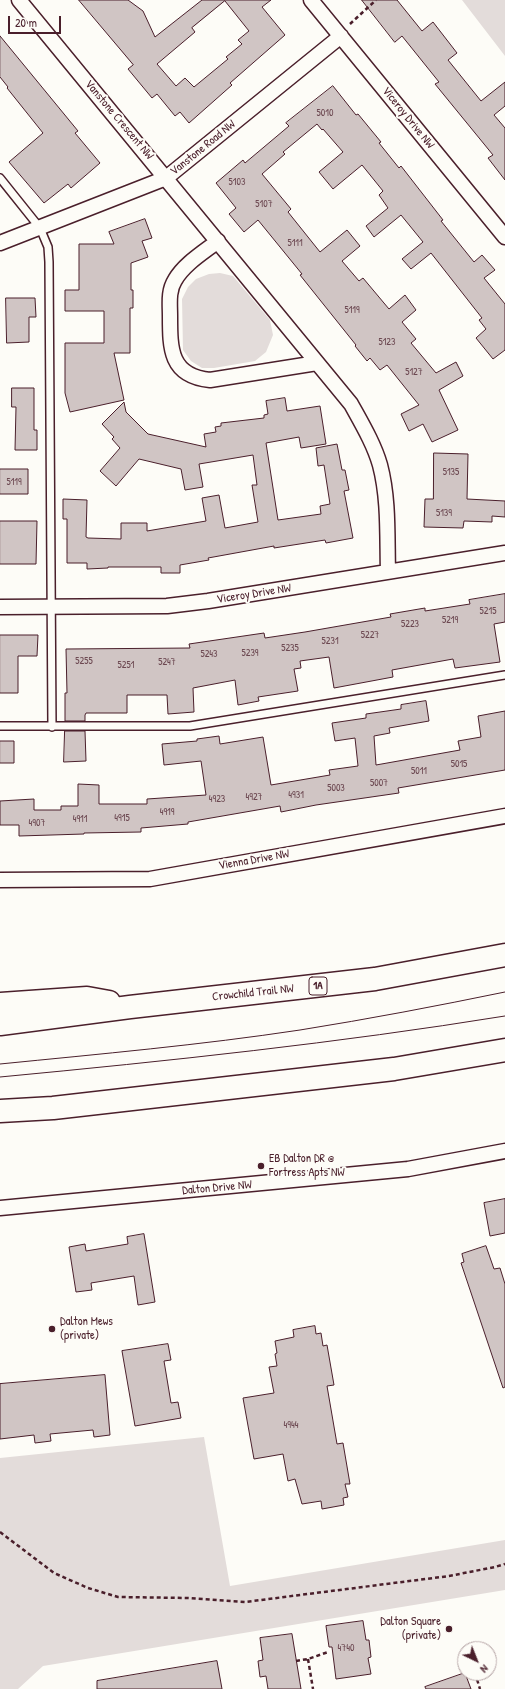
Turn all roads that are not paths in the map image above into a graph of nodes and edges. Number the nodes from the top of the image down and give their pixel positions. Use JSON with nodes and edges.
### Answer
{"nodes":[{"id":1,"x":19,"y":0,"type":"edge"},
{"id":2,"x":311,"y":0,"type":"edge"},
{"id":3,"x":339,"y":34,"type":"junction"},
{"id":4,"x":0,"y":178,"type":"edge"},
{"id":5,"x":166,"y":178,"type":"junction"},
{"id":6,"x":40,"y":228,"type":"junction"},
{"id":7,"x":505,"y":237,"type":"edge"},
{"id":8,"x":218,"y":241,"type":"junction"},
{"id":9,"x":0,"y":243,"type":"edge"},
{"id":10,"x":317,"y":363,"type":"junction"},
{"id":11,"x":505,"y":553,"type":"edge"},
{"id":12,"x":388,"y":572,"type":"junction"},
{"id":13,"x":0,"y":607,"type":"edge"},
{"id":14,"x":51,"y":607,"type":"junction"},
{"id":15,"x":505,"y":675,"type":"edge"},
{"id":16,"x":0,"y":726,"type":"edge"},
{"id":17,"x":52,"y":727,"type":"junction"},
{"id":18,"x":505,"y":816,"type":"edge"},
{"id":19,"x":0,"y":880,"type":"edge"},
{"id":20,"x":505,"y":955,"type":"edge"},
{"id":21,"x":0,"y":1004,"type":"edge"},
{"id":22,"x":130,"y":1007,"type":"junction"},
{"id":23,"x":0,"y":1024,"type":"edge"},
{"id":24,"x":505,"y":1050,"type":"edge"},
{"id":25,"x":0,"y":1111,"type":"edge"},
{"id":26,"x":505,"y":1151,"type":"edge"},
{"id":27,"x":0,"y":1208,"type":"edge"}],
"edges":[{"from":1,"to":5,"type":"street","name":"Vanstone Crescent NW"},
{"from":2,"to":3,"type":"street","name":"Viceroy Drive NW"},
{"from":3,"to":5,"type":"street","name":"Vanstone Road NW"},
{"from":3,"to":7,"type":"street","name":"Viceroy Drive NW"},
{"from":4,"to":6,"type":"lane"},
{"from":5,"to":6,"type":"street","name":"Vanstone Road NW"},
{"from":5,"to":8,"type":"street","name":"Vanstone Crescent NW"},
{"from":6,"to":9,"type":"street","name":"Vanstone Road NW"},
{"from":6,"to":14,"type":"lane"},
{"from":8,"to":10,"type":"street","name":"Vanstone Crescent NW"},
{"from":8,"to":10,"type":"street"},
{"from":10,"to":12,"type":"street","name":"Vanstone Crescent NW"},
{"from":11,"to":12,"type":"street","name":"Viceroy Drive NW"},
{"from":12,"to":14,"type":"street","name":"Viceroy Drive NW"},
{"from":13,"to":14,"type":"street","name":"Viceroy Drive NW"},
{"from":14,"to":17,"type":"lane"},
{"from":15,"to":17,"type":"lane"},
{"from":16,"to":17,"type":"lane"},
{"from":18,"to":19,"type":"street","name":"Vienna Drive NW"},
{"from":20,"to":22,"type":"highway","name":"Crowchild Trail NW","number":"1A"},
{"from":21,"to":22,"type":"highway"},
{"from":22,"to":23,"type":"highway","name":"Crowchild Trail NW","number":"1A"},
{"from":24,"to":25,"type":"highway"},
{"from":26,"to":27,"type":"street","name":"Dalton Drive NW"}]}
